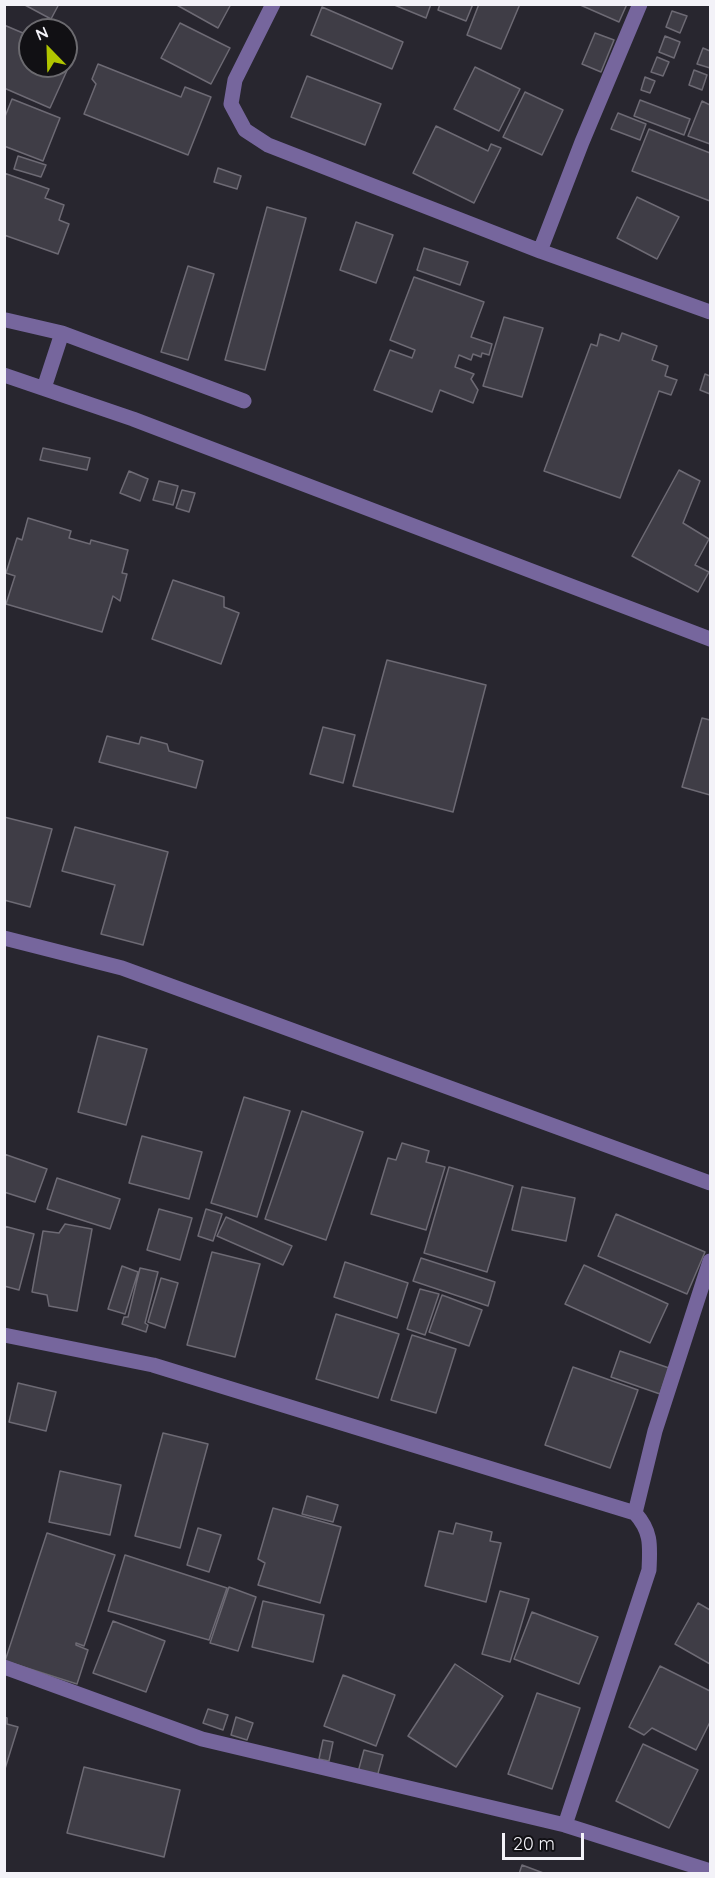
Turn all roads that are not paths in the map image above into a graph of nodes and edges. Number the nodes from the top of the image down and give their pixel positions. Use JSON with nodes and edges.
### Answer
{"nodes":[{"id":1,"x":273,"y":4,"type":"edge"},
{"id":2,"x":640,"y":4,"type":"edge"},
{"id":3,"x":540,"y":251,"type":"junction"},
{"id":4,"x":711,"y":312,"type":"edge"},
{"id":5,"x":6,"y":320,"type":"dead end"},
{"id":6,"x":62,"y":333,"type":"junction"},
{"id":7,"x":4,"y":375,"type":"edge"},
{"id":8,"x":44,"y":388,"type":"junction"},
{"id":9,"x":244,"y":401,"type":"dead end"},
{"id":10,"x":711,"y":639,"type":"edge"},
{"id":11,"x":4,"y":939,"type":"edge"},
{"id":12,"x":711,"y":1183,"type":"edge"},
{"id":13,"x":711,"y":1261,"type":"edge"},
{"id":14,"x":4,"y":1335,"type":"edge"},
{"id":15,"x":635,"y":1513,"type":"junction"},
{"id":16,"x":4,"y":1667,"type":"edge"},
{"id":17,"x":565,"y":1824,"type":"junction"},
{"id":18,"x":711,"y":1871,"type":"edge"}],
"edges":[{"from":1,"to":3,"type":"street"},
{"from":2,"to":3,"type":"street"},
{"from":3,"to":4,"type":"street"},
{"from":5,"to":6,"type":"street"},
{"from":6,"to":8,"type":"street"},
{"from":6,"to":9,"type":"street"},
{"from":7,"to":8,"type":"street"},
{"from":8,"to":10,"type":"street"},
{"from":11,"to":12,"type":"street"},
{"from":13,"to":15,"type":"street"},
{"from":14,"to":15,"type":"street"},
{"from":15,"to":17,"type":"street"},
{"from":16,"to":17,"type":"street"},
{"from":17,"to":18,"type":"street"}]}
